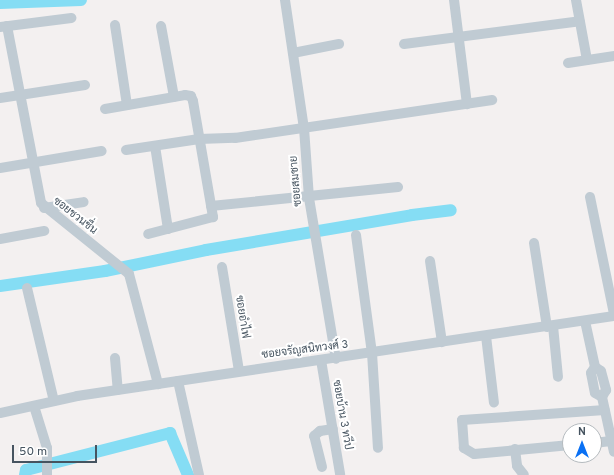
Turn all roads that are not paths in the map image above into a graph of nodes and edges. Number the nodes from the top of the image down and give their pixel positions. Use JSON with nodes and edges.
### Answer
{"nodes":[{"id":1,"x":285,"y":0,"type":"edge"},
{"id":2,"x":454,"y":0,"type":"edge"},
{"id":3,"x":576,"y":0,"type":"edge"},
{"id":4,"x":71,"y":18,"type":"dead end"},
{"id":5,"x":580,"y":21,"type":"junction"},
{"id":6,"x":115,"y":25,"type":"dead end"},
{"id":7,"x":4,"y":26,"type":"edge"},
{"id":8,"x":161,"y":26,"type":"dead end"},
{"id":9,"x":459,"y":37,"type":"junction"},
{"id":10,"x":339,"y":44,"type":"dead end"},
{"id":11,"x":404,"y":44,"type":"dead end"},
{"id":12,"x":292,"y":53,"type":"junction"},
{"id":13,"x":614,"y":56,"type":"edge"},
{"id":14,"x":587,"y":60,"type":"junction"},
{"id":15,"x":568,"y":63,"type":"dead end"},
{"id":16,"x":85,"y":85,"type":"dead end"},
{"id":17,"x":20,"y":94,"type":"junction"},
{"id":18,"x":174,"y":97,"type":"junction"},
{"id":19,"x":0,"y":98,"type":"edge"},
{"id":20,"x":492,"y":100,"type":"dead end"},
{"id":21,"x":467,"y":104,"type":"junction"},
{"id":22,"x":126,"y":105,"type":"junction"},
{"id":23,"x":105,"y":109,"type":"dead end"},
{"id":24,"x":304,"y":128,"type":"junction"},
{"id":25,"x":199,"y":140,"type":"junction"},
{"id":26,"x":155,"y":146,"type":"junction"},
{"id":27,"x":126,"y":150,"type":"dead end"},
{"id":28,"x":102,"y":151,"type":"dead end"},
{"id":29,"x":33,"y":162,"type":"junction"},
{"id":30,"x":0,"y":168,"type":"edge"},
{"id":31,"x":398,"y":187,"type":"dead end"},
{"id":32,"x":590,"y":197,"type":"dead end"},
{"id":33,"x":309,"y":198,"type":"junction"},
{"id":34,"x":84,"y":202,"type":"dead end"},
{"id":35,"x":211,"y":206,"type":"junction"},
{"id":36,"x":44,"y":208,"type":"junction"},
{"id":37,"x":168,"y":229,"type":"junction"},
{"id":38,"x":44,"y":231,"type":"dead end"},
{"id":39,"x":148,"y":234,"type":"dead end"},
{"id":40,"x":356,"y":235,"type":"dead end"},
{"id":41,"x":0,"y":239,"type":"edge"},
{"id":42,"x":534,"y":243,"type":"dead end"},
{"id":43,"x":430,"y":261,"type":"dead end"},
{"id":44,"x":222,"y":267,"type":"dead end"},
{"id":45,"x":27,"y":288,"type":"dead end"},
{"id":46,"x":614,"y":315,"type":"edge"},
{"id":47,"x":586,"y":321,"type":"junction"},
{"id":48,"x":550,"y":327,"type":"junction"},
{"id":49,"x":486,"y":336,"type":"junction"},
{"id":50,"x":442,"y":342,"type":"junction"},
{"id":51,"x":372,"y":354,"type":"junction"},
{"id":52,"x":115,"y":358,"type":"dead end"},
{"id":53,"x":336,"y":359,"type":"junction"},
{"id":54,"x":321,"y":360,"type":"junction"},
{"id":55,"x":239,"y":371,"type":"junction"},
{"id":56,"x":558,"y":377,"type":"dead end"},
{"id":57,"x":178,"y":381,"type":"junction"},
{"id":58,"x":158,"y":384,"type":"junction"},
{"id":59,"x":118,"y":390,"type":"junction"},
{"id":60,"x":54,"y":401,"type":"junction"},
{"id":61,"x":494,"y":403,"type":"dead end"},
{"id":62,"x":34,"y":406,"type":"junction"},
{"id":63,"x":605,"y":410,"type":"junction"},
{"id":64,"x":0,"y":413,"type":"edge"},
{"id":65,"x":333,"y":429,"type":"junction"},
{"id":66,"x":611,"y":441,"type":"junction"},
{"id":67,"x":602,"y":442,"type":"edge"},
{"id":68,"x":562,"y":445,"type":"edge"},
{"id":69,"x":378,"y":448,"type":"dead end"},
{"id":70,"x":515,"y":449,"type":"junction"},
{"id":71,"x":614,"y":452,"type":"edge"},
{"id":72,"x":322,"y":467,"type":"dead end"},
{"id":73,"x":47,"y":474,"type":"edge"},
{"id":74,"x":340,"y":474,"type":"edge"},
{"id":75,"x":200,"y":475,"type":"edge"},
{"id":76,"x":524,"y":475,"type":"edge"}],
"edges":[{"from":1,"to":12,"type":"street","name":"ซอยสมชาย"},
{"from":2,"to":9,"type":"street"},
{"from":3,"to":5,"type":"street"},
{"from":4,"to":7,"type":"street"},
{"from":5,"to":9,"type":"street"},
{"from":5,"to":14,"type":"street"},
{"from":6,"to":22,"type":"street"},
{"from":7,"to":17,"type":"street","name":"ซอยชวนชื่น"},
{"from":8,"to":18,"type":"street"},
{"from":9,"to":11,"type":"street"},
{"from":9,"to":21,"type":"street"},
{"from":10,"to":12,"type":"street"},
{"from":12,"to":24,"type":"street","name":"ซอยสมชาย"},
{"from":13,"to":14,"type":"street"},
{"from":14,"to":15,"type":"street"},
{"from":16,"to":17,"type":"street"},
{"from":17,"to":19,"type":"street"},
{"from":17,"to":29,"type":"street","name":"ซอยชวนชื่น"},
{"from":18,"to":22,"type":"street"},
{"from":18,"to":25,"type":"street"},
{"from":20,"to":21,"type":"street"},
{"from":21,"to":24,"type":"street"},
{"from":22,"to":23,"type":"street"},
{"from":24,"to":25,"type":"street"},
{"from":24,"to":33,"type":"street","name":"ซอยสมชาย"},
{"from":25,"to":26,"type":"street"},
{"from":25,"to":35,"type":"street"},
{"from":26,"to":27,"type":"street"},
{"from":26,"to":37,"type":"street"},
{"from":28,"to":29,"type":"street"},
{"from":29,"to":30,"type":"street"},
{"from":29,"to":36,"type":"street","name":"ซอยชวนชื่น"},
{"from":31,"to":33,"type":"street"},
{"from":32,"to":46,"type":"street"},
{"from":33,"to":35,"type":"street"},
{"from":33,"to":53,"type":"street","name":"ซอยสมชาย"},
{"from":34,"to":36,"type":"street"},
{"from":35,"to":37,"type":"street"},
{"from":36,"to":58,"type":"street","name":"ซอยชวนชื่น"},
{"from":37,"to":39,"type":"street"},
{"from":38,"to":41,"type":"street"},
{"from":40,"to":51,"type":"street"},
{"from":42,"to":48,"type":"street"},
{"from":43,"to":50,"type":"street"},
{"from":44,"to":55,"type":"street","name":"ซอยอำไฟ"},
{"from":45,"to":60,"type":"street"},
{"from":46,"to":47,"type":"street","name":"ซอยจรัญสนิทวงศ์ 3"},
{"from":47,"to":48,"type":"street","name":"ซอยจรัญสนิทวงศ์ 3"},
{"from":47,"to":63,"type":"street"},
{"from":48,"to":49,"type":"street","name":"ซอยจรัญสนิทวงศ์ 3"},
{"from":48,"to":56,"type":"street"},
{"from":49,"to":50,"type":"street","name":"ซอยจรัญสนิทวงศ์ 3"},
{"from":49,"to":61,"type":"street"},
{"from":50,"to":51,"type":"street","name":"ซอยจรัญสนิทวงศ์ 3"},
{"from":51,"to":53,"type":"street","name":"ซอยจรัญสนิทวงศ์ 3"},
{"from":51,"to":69,"type":"street"},
{"from":52,"to":59,"type":"street"},
{"from":53,"to":54,"type":"street","name":"ซอยจรัญสนิทวงศ์ 3"},
{"from":54,"to":55,"type":"street","name":"ซอยจรัญสนิทวงศ์ 3"},
{"from":54,"to":65,"type":"street","name":"ซอยบ้าน 3 ทวีป"},
{"from":55,"to":57,"type":"street","name":"ซอยจรัญสนิทวงศ์ 3"},
{"from":57,"to":58,"type":"street","name":"ซอยจรัญสนิทวงศ์ 3"},
{"from":57,"to":75,"type":"street"},
{"from":58,"to":59,"type":"street","name":"ซอยจรัญสนิทวงศ์ 3"},
{"from":59,"to":60,"type":"street","name":"ซอยจรัญสนิทวงศ์ 3"},
{"from":60,"to":62,"type":"street","name":"ซอยจรัญสนิทวงศ์ 3"},
{"from":62,"to":64,"type":"street","name":"ซอยจรัญสนิทวงศ์ 3"},
{"from":62,"to":73,"type":"street"},
{"from":63,"to":66,"type":"street"},
{"from":63,"to":70,"type":"street"},
{"from":65,"to":72,"type":"street"},
{"from":65,"to":74,"type":"street","name":"ซอยบ้าน 3 ทวีป"},
{"from":66,"to":67,"type":"street"},
{"from":66,"to":71,"type":"street"},
{"from":68,"to":70,"type":"street"},
{"from":70,"to":76,"type":"street"}]}
